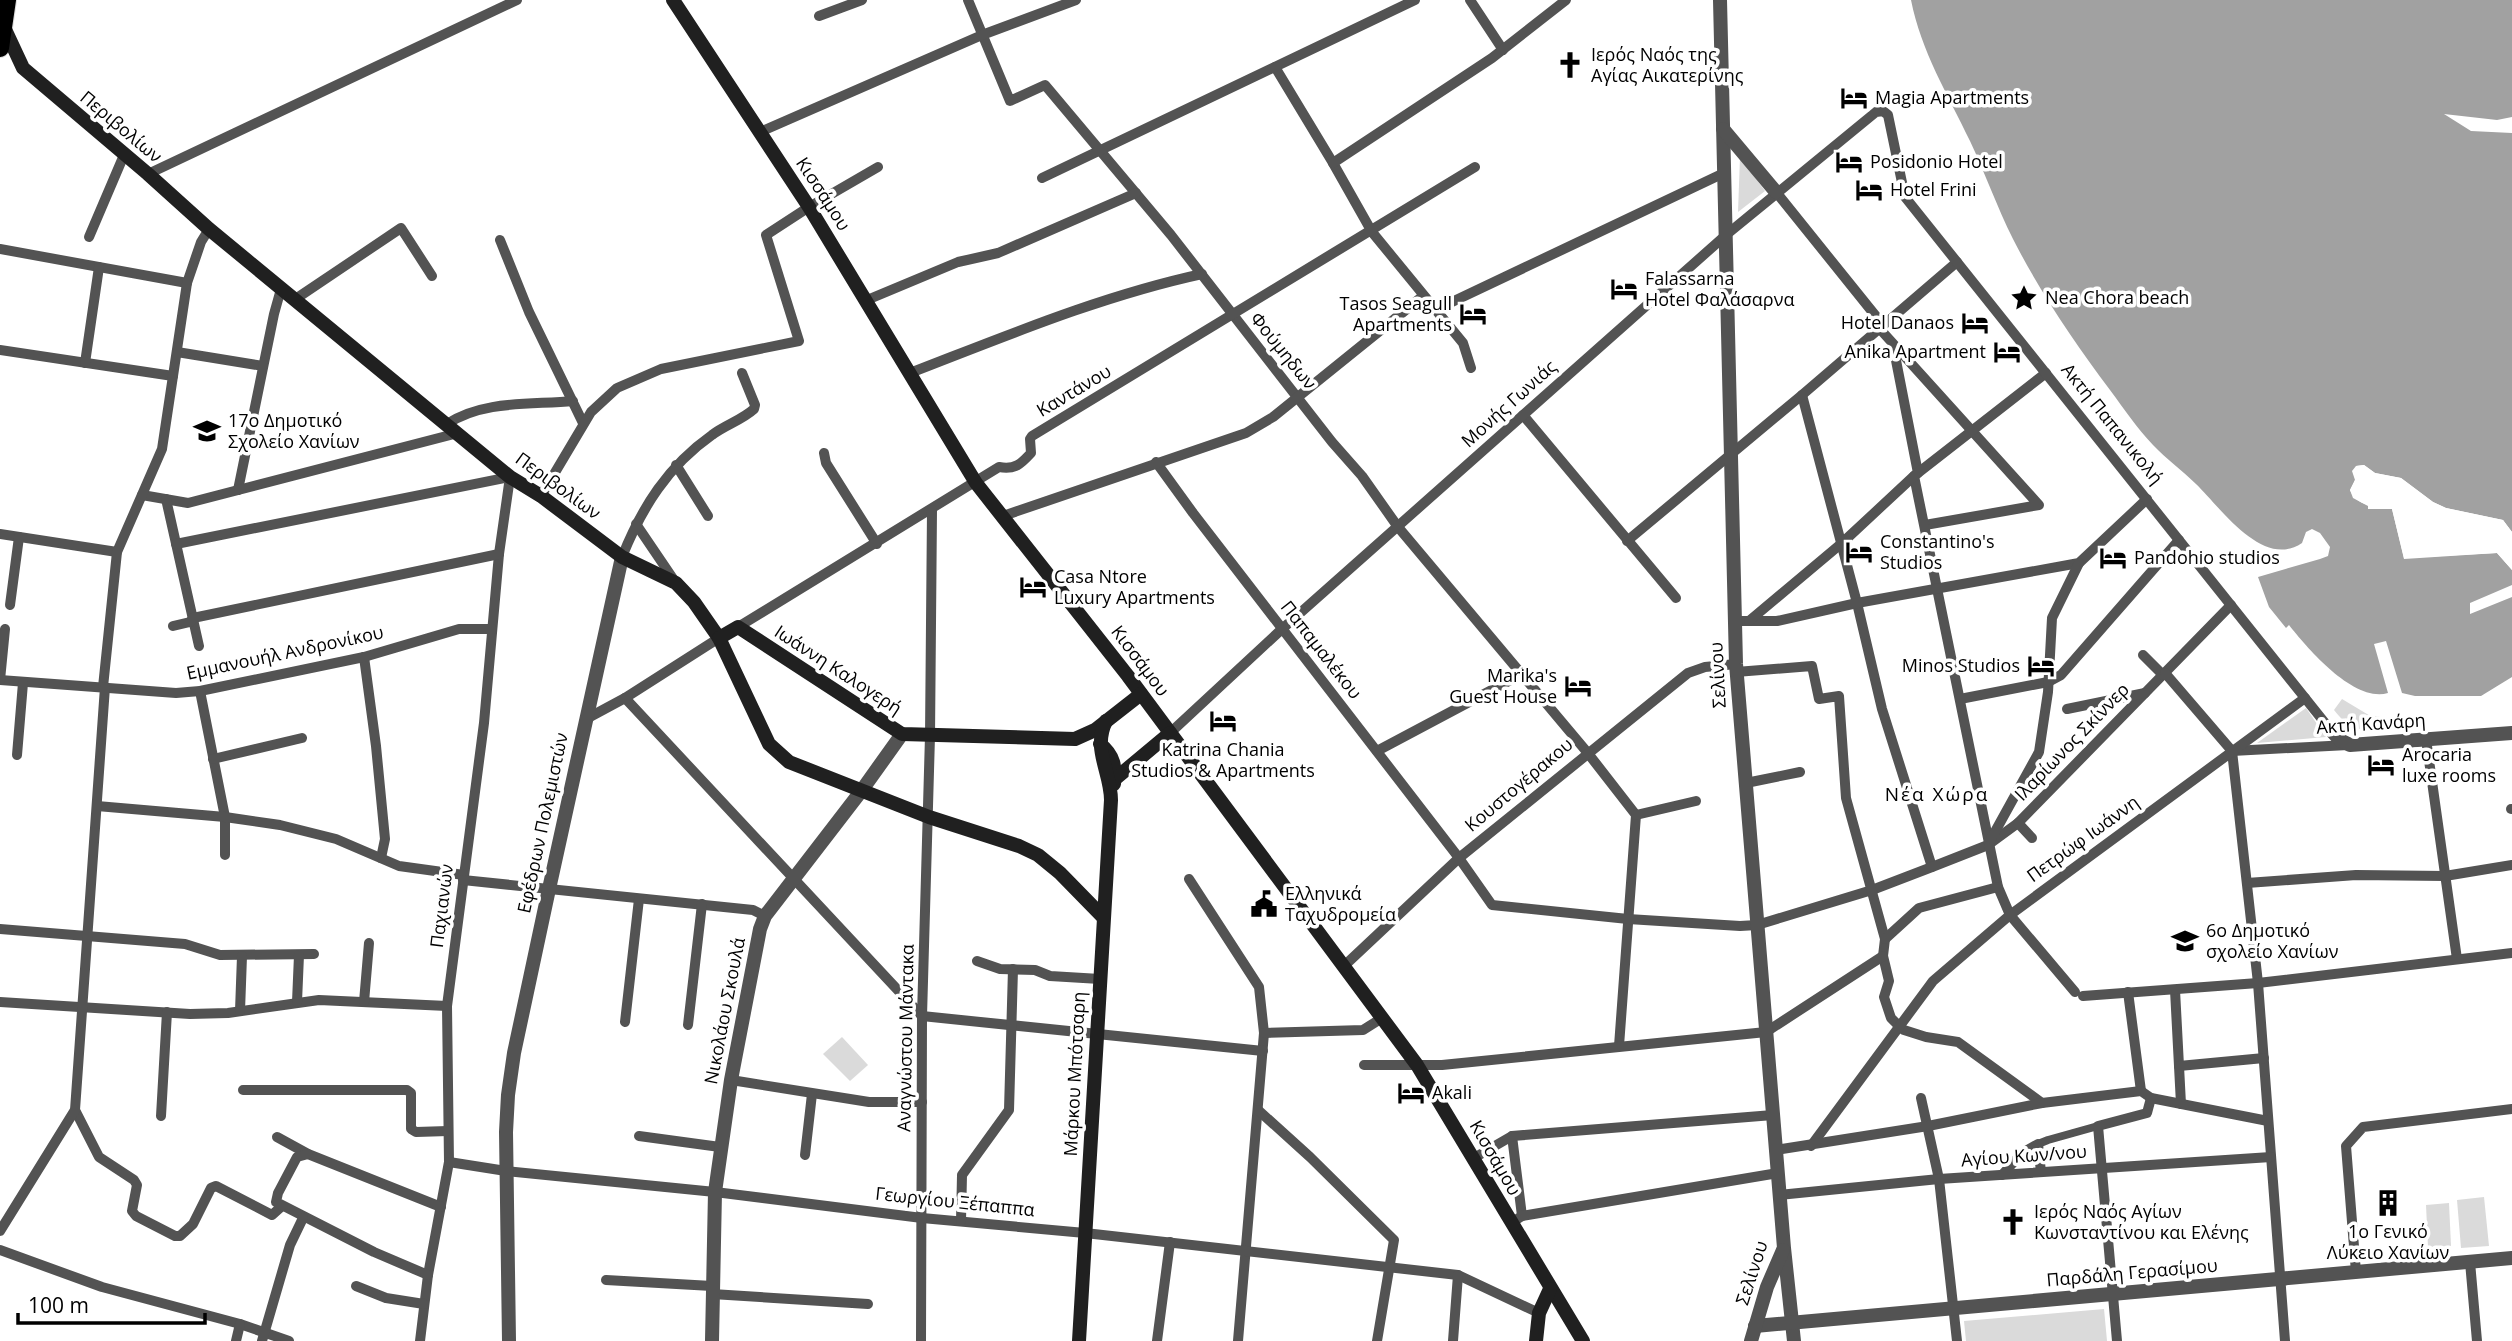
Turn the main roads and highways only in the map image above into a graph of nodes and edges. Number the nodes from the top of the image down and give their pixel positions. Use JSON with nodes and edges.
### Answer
{"nodes":[{"id":1,"x":7,"y":0,"type":"edge"},
{"id":2,"x":22,"y":0,"type":"edge"},
{"id":3,"x":673,"y":0,"type":"edge"},
{"id":4,"x":2,"y":23,"type":"edge"},
{"id":5,"x":0,"y":48,"type":"edge"},
{"id":6,"x":719,"y":638,"type":"junction"},
{"id":7,"x":1141,"y":694,"type":"junction"},
{"id":8,"x":1106,"y":722,"type":"junction"},
{"id":9,"x":1170,"y":733,"type":"junction"},
{"id":10,"x":1075,"y":739,"type":"junction"},
{"id":11,"x":1100,"y":744,"type":"junction"},
{"id":12,"x":1115,"y":779,"type":"junction"},
{"id":13,"x":1111,"y":810,"type":"junction"},
{"id":14,"x":1103,"y":917,"type":"junction"},
{"id":15,"x":1550,"y":1289,"type":"junction"},
{"id":16,"x":1079,"y":1341,"type":"edge"},
{"id":17,"x":1536,"y":1341,"type":"edge"},
{"id":18,"x":1583,"y":1341,"type":"edge"}],
"edges":[{"from":1,"to":4,"type":"main road"},
{"from":2,"to":4,"type":"main road"},
{"from":3,"to":7,"type":"main road","name":"Κισσάμου"},
{"from":4,"to":5,"type":"main road"},
{"from":4,"to":6,"type":"main road","name":"Περιβολίων"},
{"from":6,"to":10,"type":"main road","name":"Ιωάννη Καλογερή"},
{"from":6,"to":14,"type":"main road","name":"Περιβολίων"},
{"from":7,"to":8,"type":"main road","name":"Ιωάννη Καλογερή"},
{"from":7,"to":9,"type":"main road","name":"Κισσάμου"},
{"from":8,"to":10,"type":"main road","name":"Ιωάννη Καλογερή"},
{"from":8,"to":11,"type":"main road"},
{"from":9,"to":12,"type":"main road"},
{"from":9,"to":15,"type":"main road","name":"Κισσάμου"},
{"from":10,"to":11,"type":"main road"},
{"from":11,"to":12,"type":"main road","name":"Μάρκου Μπότσαρη"},
{"from":11,"to":13,"type":"main road","name":"Μάρκου Μπότσαρη"},
{"from":12,"to":13,"type":"main road","name":"Μάρκου Μπότσαρη"},
{"from":13,"to":14,"type":"main road","name":"Μάρκου Μπότσαρη"},
{"from":14,"to":16,"type":"main road","name":"Μάρκου Μπότσαρη"},
{"from":15,"to":17,"type":"main road"},
{"from":15,"to":18,"type":"main road","name":"Κισσάμου"}]}
